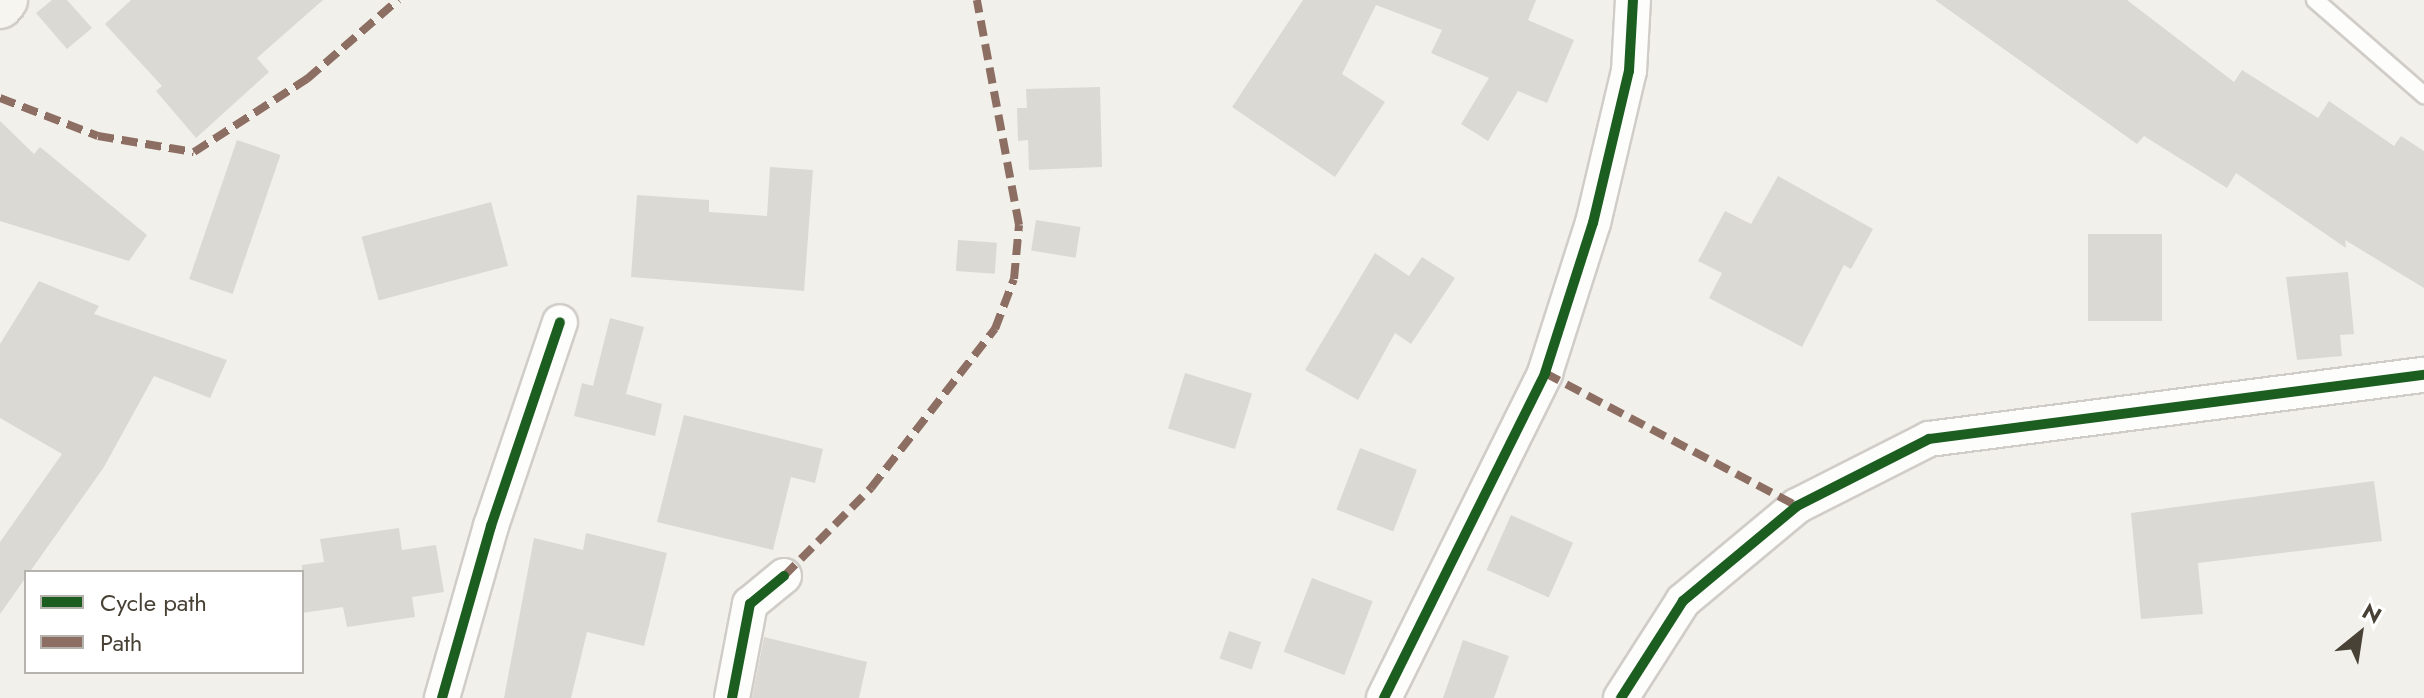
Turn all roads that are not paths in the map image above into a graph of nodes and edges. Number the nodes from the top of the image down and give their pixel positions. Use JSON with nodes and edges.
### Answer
{"nodes":[{"id":1,"x":5,"y":0,"type":"edge"},
{"id":2,"x":1633,"y":0,"type":"edge"},
{"id":3,"x":2315,"y":0,"type":"edge"},
{"id":4,"x":0,"y":6,"type":"edge"},
{"id":5,"x":2424,"y":95,"type":"edge"},
{"id":6,"x":560,"y":322,"type":"dead end"},
{"id":7,"x":2424,"y":375,"type":"edge"},
{"id":8,"x":784,"y":576,"type":"dead end"},
{"id":9,"x":442,"y":698,"type":"edge"},
{"id":10,"x":732,"y":698,"type":"edge"},
{"id":11,"x":1384,"y":698,"type":"edge"},
{"id":12,"x":1621,"y":698,"type":"edge"}],
"edges":[{"from":1,"to":4,"type":"main road"},
{"from":2,"to":11,"type":"street"},
{"from":3,"to":5,"type":"lane"},
{"from":6,"to":9,"type":"street"},
{"from":7,"to":12,"type":"street"},
{"from":8,"to":10,"type":"street"}]}
